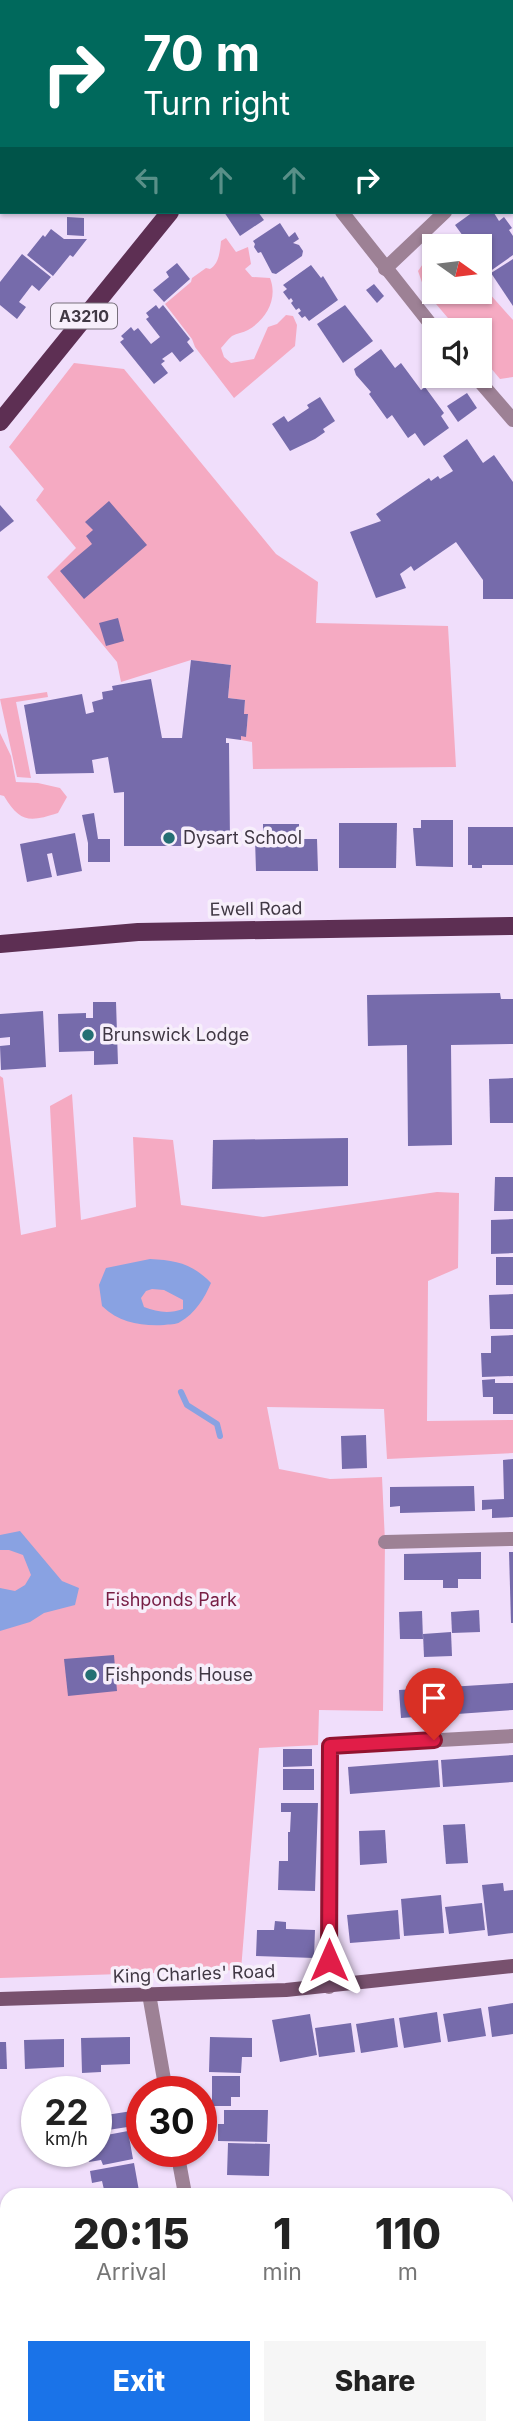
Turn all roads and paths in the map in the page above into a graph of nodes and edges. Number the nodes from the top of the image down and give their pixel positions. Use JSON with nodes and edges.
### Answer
{"nodes":[{"id":1,"x":168,"y":214,"type":"edge"},
{"id":2,"x":344,"y":214,"type":"edge"},
{"id":3,"x":443,"y":214,"type":"edge"},
{"id":4,"x":385,"y":269,"type":"junction"},
{"id":5,"x":425,"y":318,"type":"edge"},
{"id":6,"x":485,"y":388,"type":"edge"},
{"id":7,"x":513,"y":420,"type":"edge"},
{"id":8,"x":0,"y":422,"type":"edge"},
{"id":9,"x":513,"y":926,"type":"edge"},
{"id":10,"x":0,"y":944,"type":"edge"},
{"id":11,"x":513,"y":1539,"type":"edge"},
{"id":12,"x":385,"y":1542,"type":"dead end"},
{"id":13,"x":513,"y":1736,"type":"edge"},
{"id":14,"x":513,"y":1966,"type":"edge"},
{"id":15,"x":329,"y":1987,"type":"junction"},
{"id":16,"x":149,"y":1994,"type":"junction"},
{"id":17,"x":0,"y":1999,"type":"edge"},
{"id":18,"x":163,"y":2076,"type":"edge"},
{"id":19,"x":180,"y":2167,"type":"edge"},
{"id":20,"x":184,"y":2188,"type":"edge"}],
"edges":[{"from":1,"to":8,"type":"main road","number":"A3210"},
{"from":2,"to":4,"type":"street"},
{"from":3,"to":4,"type":"street"},
{"from":4,"to":5,"type":"street"},
{"from":6,"to":7,"type":"street"},
{"from":9,"to":10,"type":"main road","name":"Ewell Road"},
{"from":11,"to":12,"type":"street"},
{"from":13,"to":15,"type":"street"},
{"from":14,"to":15,"type":"street","name":"King Charles' Road"},
{"from":15,"to":16,"type":"street","name":"King Charles' Road"},
{"from":16,"to":17,"type":"street","name":"King Charles' Road"},
{"from":16,"to":18,"type":"street"},
{"from":19,"to":20,"type":"street"}]}
